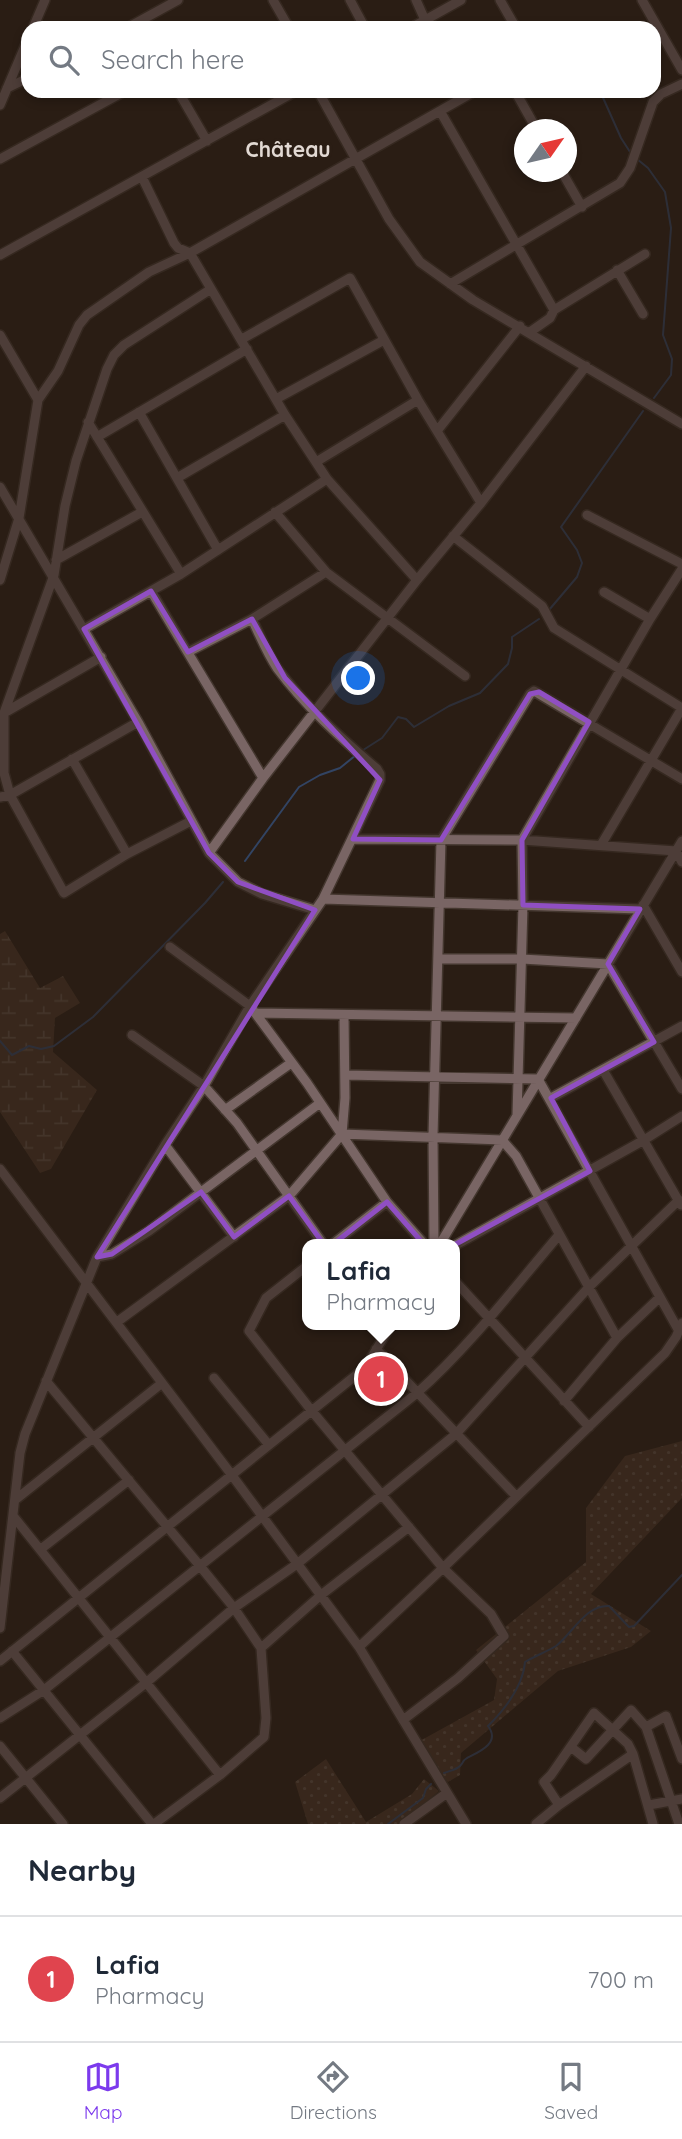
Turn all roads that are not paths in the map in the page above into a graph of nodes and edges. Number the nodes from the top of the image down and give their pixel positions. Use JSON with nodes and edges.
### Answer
{"nodes":[{"id":1,"x":45,"y":0,"type":"edge"},
{"id":2,"x":178,"y":0,"type":"edge"},
{"id":3,"x":273,"y":0,"type":"edge"},
{"id":4,"x":349,"y":0,"type":"edge"},
{"id":5,"x":416,"y":0,"type":"edge"},
{"id":6,"x":461,"y":0,"type":"edge"},
{"id":7,"x":500,"y":0,"type":"edge"},
{"id":8,"x":642,"y":0,"type":"edge"},
{"id":9,"x":425,"y":20,"type":"joint"},
{"id":10,"x":36,"y":21,"type":"edge"},
{"id":11,"x":147,"y":21,"type":"edge"},
{"id":12,"x":285,"y":21,"type":"edge"},
{"id":13,"x":361,"y":21,"type":"edge"},
{"id":14,"x":512,"y":21,"type":"edge"},
{"id":15,"x":654,"y":21,"type":"edge"},
{"id":16,"x":661,"y":33,"type":"edge"},
{"id":17,"x":21,"y":56,"type":"edge"},
{"id":18,"x":682,"y":70,"type":"edge"},
{"id":19,"x":21,"y":82,"type":"edge"},
{"id":20,"x":682,"y":84,"type":"edge"},
{"id":21,"x":8,"y":88,"type":"junction"},
{"id":22,"x":661,"y":94,"type":"edge"},
{"id":23,"x":112,"y":98,"type":"edge"},
{"id":24,"x":182,"y":98,"type":"edge"},
{"id":25,"x":284,"y":98,"type":"edge"},
{"id":26,"x":322,"y":98,"type":"edge"},
{"id":27,"x":463,"y":98,"type":"edge"},
{"id":28,"x":519,"y":98,"type":"edge"},
{"id":29,"x":657,"y":98,"type":"edge"},
{"id":30,"x":0,"y":105,"type":"edge"},
{"id":31,"x":440,"y":111,"type":"junction"},
{"id":32,"x":531,"y":119,"type":"edge"},
{"id":33,"x":207,"y":141,"type":"junction"},
{"id":34,"x":0,"y":159,"type":"edge"},
{"id":35,"x":356,"y":160,"type":"junction"},
{"id":36,"x":142,"y":177,"type":"junction"},
{"id":37,"x":568,"y":182,"type":"edge"},
{"id":38,"x":582,"y":207,"type":"junction"},
{"id":39,"x":515,"y":244,"type":"junction"},
{"id":40,"x":190,"y":253,"type":"junction"},
{"id":41,"x":645,"y":254,"type":"dead end"},
{"id":42,"x":0,"y":255,"type":"edge"},
{"id":43,"x":617,"y":270,"type":"junction"},
{"id":44,"x":450,"y":284,"type":"junction"},
{"id":45,"x":211,"y":289,"type":"junction"},
{"id":46,"x":554,"y":310,"type":"junction"},
{"id":47,"x":643,"y":314,"type":"dead end"},
{"id":48,"x":520,"y":326,"type":"junction"},
{"id":49,"x":530,"y":332,"type":"junction"},
{"id":50,"x":0,"y":335,"type":"edge"},
{"id":51,"x":242,"y":339,"type":"junction"},
{"id":52,"x":384,"y":340,"type":"junction"},
{"id":53,"x":247,"y":349,"type":"junction"},
{"id":54,"x":586,"y":366,"type":"junction"},
{"id":55,"x":276,"y":399,"type":"junction"},
{"id":56,"x":38,"y":400,"type":"junction"},
{"id":57,"x":418,"y":400,"type":"junction"},
{"id":58,"x":139,"y":412,"type":"junction"},
{"id":59,"x":285,"y":415,"type":"junction"},
{"id":60,"x":88,"y":422,"type":"junction"},
{"id":61,"x":682,"y":424,"type":"edge"},
{"id":62,"x":437,"y":431,"type":"junction"},
{"id":63,"x":97,"y":438,"type":"junction"},
{"id":64,"x":316,"y":462,"type":"junction"},
{"id":65,"x":177,"y":478,"type":"junction"},
{"id":66,"x":327,"y":479,"type":"junction"},
{"id":67,"x":0,"y":487,"type":"edge"},
{"id":68,"x":481,"y":503,"type":"junction"},
{"id":69,"x":142,"y":512,"type":"junction"},
{"id":70,"x":275,"y":512,"type":"junction"},
{"id":71,"x":587,"y":515,"type":"dead end"},
{"id":72,"x":19,"y":518,"type":"junction"},
{"id":73,"x":453,"y":536,"type":"junction"},
{"id":74,"x":218,"y":550,"type":"junction"},
{"id":75,"x":56,"y":559,"type":"junction"},
{"id":76,"x":682,"y":566,"type":"edge"},
{"id":77,"x":326,"y":572,"type":"junction"},
{"id":78,"x":181,"y":574,"type":"junction"},
{"id":79,"x":54,"y":575,"type":"junction"},
{"id":80,"x":0,"y":580,"type":"edge"},
{"id":81,"x":417,"y":580,"type":"junction"},
{"id":82,"x":151,"y":591,"type":"junction"},
{"id":83,"x":604,"y":592,"type":"dead end"},
{"id":84,"x":252,"y":619,"type":"junction"},
{"id":85,"x":388,"y":619,"type":"junction"},
{"id":86,"x":650,"y":619,"type":"junction"},
{"id":87,"x":84,"y":629,"type":"junction"},
{"id":88,"x":188,"y":652,"type":"junction"},
{"id":89,"x":101,"y":657,"type":"junction"},
{"id":90,"x":620,"y":671,"type":"junction"},
{"id":91,"x":465,"y":676,"type":"dead end"},
{"id":92,"x":682,"y":708,"type":"edge"},
{"id":93,"x":315,"y":712,"type":"junction"},
{"id":94,"x":4,"y":713,"type":"junction"},
{"id":95,"x":138,"y":722,"type":"junction"},
{"id":96,"x":589,"y":722,"type":"junction"},
{"id":97,"x":72,"y":759,"type":"junction"},
{"id":98,"x":651,"y":760,"type":"junction"},
{"id":99,"x":263,"y":778,"type":"junction"},
{"id":100,"x":682,"y":779,"type":"edge"},
{"id":101,"x":5,"y":796,"type":"edge"},
{"id":102,"x":191,"y":821,"type":"junction"},
{"id":103,"x":353,"y":839,"type":"junction"},
{"id":104,"x":441,"y":840,"type":"junction"},
{"id":105,"x":522,"y":840,"type":"junction"},
{"id":106,"x":682,"y":841,"type":"edge"},
{"id":107,"x":601,"y":845,"type":"junction"},
{"id":108,"x":676,"y":852,"type":"junction"},
{"id":109,"x":209,"y":853,"type":"junction"},
{"id":110,"x":127,"y":854,"type":"junction"},
{"id":111,"x":682,"y":862,"type":"edge"},
{"id":112,"x":323,"y":899,"type":"junction"},
{"id":113,"x":439,"y":903,"type":"junction"},
{"id":114,"x":523,"y":905,"type":"junction"},
{"id":115,"x":642,"y":907,"type":"junction"},
{"id":116,"x":314,"y":910,"type":"junction"},
{"id":117,"x":170,"y":947,"type":"dead end"},
{"id":118,"x":438,"y":959,"type":"junction"},
{"id":119,"x":522,"y":959,"type":"junction"},
{"id":120,"x":608,"y":964,"type":"junction"},
{"id":121,"x":682,"y":972,"type":"edge"},
{"id":122,"x":253,"y":1010,"type":"junction"},
{"id":123,"x":344,"y":1015,"type":"junction"},
{"id":124,"x":436,"y":1016,"type":"junction"},
{"id":125,"x":576,"y":1017,"type":"junction"},
{"id":126,"x":520,"y":1018,"type":"junction"},
{"id":127,"x":682,"y":1026,"type":"edge"},
{"id":128,"x":132,"y":1035,"type":"dead end"},
{"id":129,"x":654,"y":1042,"type":"junction"},
{"id":130,"x":291,"y":1063,"type":"junction"},
{"id":131,"x":603,"y":1070,"type":"junction"},
{"id":132,"x":345,"y":1075,"type":"junction"},
{"id":133,"x":435,"y":1078,"type":"junction"},
{"id":134,"x":518,"y":1079,"type":"junction"},
{"id":135,"x":538,"y":1079,"type":"junction"},
{"id":136,"x":204,"y":1086,"type":"junction"},
{"id":137,"x":682,"y":1089,"type":"edge"},
{"id":138,"x":551,"y":1098,"type":"junction"},
{"id":139,"x":320,"y":1103,"type":"junction"},
{"id":140,"x":225,"y":1110,"type":"junction"},
{"id":141,"x":517,"y":1115,"type":"junction"},
{"id":142,"x":682,"y":1116,"type":"edge"},
{"id":143,"x":342,"y":1134,"type":"junction"},
{"id":144,"x":433,"y":1136,"type":"junction"},
{"id":145,"x":502,"y":1140,"type":"junction"},
{"id":146,"x":644,"y":1140,"type":"junction"},
{"id":147,"x":165,"y":1145,"type":"junction"},
{"id":148,"x":257,"y":1151,"type":"junction"},
{"id":149,"x":0,"y":1169,"type":"edge"},
{"id":150,"x":590,"y":1171,"type":"junction"},
{"id":151,"x":201,"y":1192,"type":"junction"},
{"id":152,"x":289,"y":1196,"type":"junction"},
{"id":153,"x":539,"y":1199,"type":"junction"},
{"id":154,"x":387,"y":1202,"type":"junction"},
{"id":155,"x":680,"y":1203,"type":"edge"},
{"id":156,"x":559,"y":1235,"type":"junction"},
{"id":157,"x":234,"y":1237,"type":"junction"},
{"id":158,"x":319,"y":1239,"type":"edge"},
{"id":159,"x":339,"y":1239,"type":"edge"},
{"id":160,"x":420,"y":1239,"type":"edge"},
{"id":161,"x":434,"y":1239,"type":"edge"},
{"id":162,"x":443,"y":1239,"type":"edge"},
{"id":163,"x":460,"y":1243,"type":"edge"},
{"id":164,"x":632,"y":1246,"type":"junction"},
{"id":165,"x":97,"y":1257,"type":"junction"},
{"id":166,"x":302,"y":1269,"type":"edge"},
{"id":167,"x":87,"y":1283,"type":"junction"},
{"id":168,"x":460,"y":1287,"type":"edge"},
{"id":169,"x":589,"y":1287,"type":"junction"},
{"id":170,"x":660,"y":1297,"type":"junction"},
{"id":171,"x":488,"y":1318,"type":"junction"},
{"id":172,"x":117,"y":1322,"type":"junction"},
{"id":173,"x":388,"y":1330,"type":"edge"},
{"id":174,"x":680,"y":1333,"type":"edge"},
{"id":175,"x":617,"y":1338,"type":"junction"},
{"id":176,"x":376,"y":1349,"type":"junction"},
{"id":177,"x":524,"y":1357,"type":"junction"},
{"id":178,"x":215,"y":1378,"type":"dead end"},
{"id":179,"x":46,"y":1381,"type":"junction"},
{"id":180,"x":162,"y":1383,"type":"junction"},
{"id":181,"x":417,"y":1393,"type":"junction"},
{"id":182,"x":564,"y":1401,"type":"junction"},
{"id":183,"x":311,"y":1410,"type":"junction"},
{"id":184,"x":589,"y":1427,"type":"junction"},
{"id":185,"x":456,"y":1434,"type":"junction"},
{"id":186,"x":95,"y":1437,"type":"junction"},
{"id":187,"x":269,"y":1445,"type":"junction"},
{"id":188,"x":344,"y":1450,"type":"junction"},
{"id":189,"x":231,"y":1474,"type":"junction"},
{"id":190,"x":129,"y":1480,"type":"junction"},
{"id":191,"x":382,"y":1495,"type":"junction"},
{"id":192,"x":516,"y":1496,"type":"junction"},
{"id":193,"x":15,"y":1500,"type":"junction"},
{"id":194,"x":14,"y":1517,"type":"junction"},
{"id":195,"x":263,"y":1517,"type":"junction"},
{"id":196,"x":167,"y":1527,"type":"junction"},
{"id":197,"x":409,"y":1527,"type":"junction"},
{"id":198,"x":41,"y":1549,"type":"junction"},
{"id":199,"x":298,"y":1564,"type":"junction"},
{"id":200,"x":200,"y":1566,"type":"junction"},
{"id":201,"x":443,"y":1568,"type":"junction"},
{"id":202,"x":321,"y":1595,"type":"junction"},
{"id":203,"x":80,"y":1597,"type":"junction"},
{"id":204,"x":234,"y":1608,"type":"junction"},
{"id":205,"x":0,"y":1628,"type":"edge"},
{"id":206,"x":111,"y":1637,"type":"junction"},
{"id":207,"x":359,"y":1647,"type":"junction"},
{"id":208,"x":261,"y":1648,"type":"junction"},
{"id":209,"x":12,"y":1651,"type":"junction"},
{"id":210,"x":0,"y":1661,"type":"edge"},
{"id":211,"x":147,"y":1682,"type":"junction"},
{"id":212,"x":44,"y":1690,"type":"junction"},
{"id":213,"x":0,"y":1718,"type":"edge"},
{"id":214,"x":403,"y":1720,"type":"junction"},
{"id":215,"x":646,"y":1727,"type":"junction"},
{"id":216,"x":612,"y":1729,"type":"junction"},
{"id":217,"x":81,"y":1734,"type":"junction"},
{"id":218,"x":0,"y":1746,"type":"edge"},
{"id":219,"x":570,"y":1747,"type":"junction"},
{"id":220,"x":633,"y":1754,"type":"junction"},
{"id":221,"x":682,"y":1759,"type":"edge"},
{"id":222,"x":220,"y":1774,"type":"junction"},
{"id":223,"x":25,"y":1778,"type":"junction"},
{"id":224,"x":447,"y":1793,"type":"junction"},
{"id":225,"x":0,"y":1798,"type":"edge"},
{"id":226,"x":677,"y":1800,"type":"edge"},
{"id":227,"x":559,"y":1805,"type":"junction"},
{"id":228,"x":649,"y":1805,"type":"junction"},
{"id":229,"x":63,"y":1824,"type":"edge"},
{"id":230,"x":153,"y":1824,"type":"edge"},
{"id":231,"x":404,"y":1824,"type":"edge"},
{"id":232,"x":466,"y":1824,"type":"edge"},
{"id":233,"x":537,"y":1824,"type":"edge"},
{"id":234,"x":653,"y":1824,"type":"edge"},
{"id":235,"x":679,"y":1824,"type":"edge"}],
"edges":[{"from":1,"to":10,"type":"street"},
{"from":2,"to":11,"type":"street"},
{"from":3,"to":12,"type":"street"},
{"from":4,"to":13,"type":"street"},
{"from":5,"to":9,"type":"street"},
{"from":6,"to":9,"type":"street"},
{"from":7,"to":14,"type":"street"},
{"from":8,"to":15,"type":"street"},
{"from":16,"to":18,"type":"street"},
{"from":17,"to":21,"type":"street"},
{"from":19,"to":21,"type":"street"},
{"from":20,"to":22,"type":"street"},
{"from":21,"to":30,"type":"street"},
{"from":23,"to":34,"type":"street"},
{"from":24,"to":33,"type":"street"},
{"from":25,"to":33,"type":"street"},
{"from":26,"to":35,"type":"street"},
{"from":27,"to":31,"type":"street"},
{"from":28,"to":32,"type":"street"},
{"from":29,"to":38,"type":"street"},
{"from":31,"to":35,"type":"street"},
{"from":31,"to":39,"type":"street"},
{"from":33,"to":36,"type":"street"},
{"from":35,"to":40,"type":"street"},
{"from":35,"to":44,"type":"street"},
{"from":36,"to":40,"type":"street"},
{"from":36,"to":42,"type":"street"},
{"from":37,"to":38,"type":"street"},
{"from":38,"to":39,"type":"street"},
{"from":39,"to":44,"type":"street"},
{"from":39,"to":46,"type":"street"},
{"from":40,"to":45,"type":"street"},
{"from":40,"to":56,"type":"street"},
{"from":41,"to":43,"type":"street"},
{"from":43,"to":46,"type":"street"},
{"from":43,"to":47,"type":"street"},
{"from":44,"to":48,"type":"street"},
{"from":45,"to":51,"type":"street"},
{"from":45,"to":60,"type":"street"},
{"from":46,"to":49,"type":"street"},
{"from":48,"to":49,"type":"street"},
{"from":48,"to":62,"type":"street"},
{"from":49,"to":54,"type":"street"},
{"from":50,"to":56,"type":"street"},
{"from":51,"to":52,"type":"street"},
{"from":51,"to":53,"type":"street"},
{"from":52,"to":55,"type":"street"},
{"from":52,"to":57,"type":"street"},
{"from":53,"to":55,"type":"street"},
{"from":53,"to":58,"type":"street"},
{"from":54,"to":61,"type":"street"},
{"from":54,"to":68,"type":"street"},
{"from":55,"to":59,"type":"street"},
{"from":56,"to":72,"type":"street"},
{"from":57,"to":62,"type":"street"},
{"from":57,"to":64,"type":"street"},
{"from":58,"to":63,"type":"street"},
{"from":58,"to":65,"type":"street"},
{"from":59,"to":64,"type":"street"},
{"from":59,"to":65,"type":"street"},
{"from":60,"to":63,"type":"street"},
{"from":60,"to":75,"type":"street"},
{"from":62,"to":68,"type":"street"},
{"from":63,"to":69,"type":"street"},
{"from":64,"to":66,"type":"street"},
{"from":65,"to":74,"type":"street"},
{"from":66,"to":70,"type":"street"},
{"from":66,"to":81,"type":"street"},
{"from":67,"to":72,"type":"street"},
{"from":68,"to":73,"type":"street"},
{"from":69,"to":75,"type":"street"},
{"from":69,"to":78,"type":"street"},
{"from":70,"to":74,"type":"street"},
{"from":70,"to":77,"type":"street"},
{"from":71,"to":76,"type":"street"},
{"from":72,"to":79,"type":"street"},
{"from":72,"to":80,"type":"street"},
{"from":73,"to":81,"type":"street"},
{"from":73,"to":90,"type":"street"},
{"from":74,"to":78,"type":"street"},
{"from":75,"to":79,"type":"street"},
{"from":76,"to":86,"type":"street"},
{"from":77,"to":84,"type":"street"},
{"from":77,"to":85,"type":"street"},
{"from":78,"to":82,"type":"street"},
{"from":79,"to":87,"type":"street"},
{"from":79,"to":94,"type":"street"},
{"from":81,"to":85,"type":"street"},
{"from":82,"to":87,"type":"street"},
{"from":82,"to":88,"type":"street"},
{"from":83,"to":86,"type":"street"},
{"from":84,"to":88,"type":"street"},
{"from":84,"to":93,"type":"street"},
{"from":85,"to":91,"type":"street"},
{"from":85,"to":93,"type":"street"},
{"from":86,"to":90,"type":"street"},
{"from":87,"to":89,"type":"street"},
{"from":88,"to":99,"type":"street"},
{"from":89,"to":94,"type":"street"},
{"from":89,"to":95,"type":"street"},
{"from":90,"to":92,"type":"street"},
{"from":90,"to":96,"type":"street"},
{"from":92,"to":98,"type":"street"},
{"from":93,"to":99,"type":"street"},
{"from":93,"to":103,"type":"street"},
{"from":94,"to":101,"type":"street"},
{"from":95,"to":97,"type":"street"},
{"from":95,"to":102,"type":"street"},
{"from":96,"to":98,"type":"street"},
{"from":96,"to":104,"type":"street"},
{"from":96,"to":105,"type":"street"},
{"from":97,"to":101,"type":"street"},
{"from":97,"to":110,"type":"street"},
{"from":98,"to":100,"type":"street"},
{"from":98,"to":107,"type":"street"},
{"from":99,"to":109,"type":"street"},
{"from":101,"to":110,"type":"street"},
{"from":102,"to":109,"type":"street"},
{"from":102,"to":110,"type":"street"},
{"from":103,"to":104,"type":"street"},
{"from":103,"to":112,"type":"street"},
{"from":104,"to":105,"type":"street"},
{"from":104,"to":113,"type":"street"},
{"from":105,"to":107,"type":"street"},
{"from":105,"to":114,"type":"street"},
{"from":106,"to":108,"type":"street"},
{"from":107,"to":108,"type":"street"},
{"from":108,"to":111,"type":"street"},
{"from":108,"to":115,"type":"street"},
{"from":109,"to":116,"type":"street"},
{"from":112,"to":113,"type":"street"},
{"from":112,"to":116,"type":"street"},
{"from":113,"to":114,"type":"street"},
{"from":113,"to":118,"type":"street"},
{"from":114,"to":115,"type":"street"},
{"from":114,"to":119,"type":"street"},
{"from":115,"to":120,"type":"street"},
{"from":115,"to":121,"type":"street"},
{"from":116,"to":122,"type":"street"},
{"from":117,"to":122,"type":"street"},
{"from":118,"to":119,"type":"street"},
{"from":118,"to":124,"type":"street"},
{"from":119,"to":120,"type":"street"},
{"from":119,"to":126,"type":"street"},
{"from":120,"to":125,"type":"street"},
{"from":120,"to":129,"type":"street"},
{"from":122,"to":123,"type":"street"},
{"from":122,"to":130,"type":"street"},
{"from":122,"to":136,"type":"street"},
{"from":123,"to":124,"type":"street"},
{"from":123,"to":132,"type":"street"},
{"from":124,"to":126,"type":"street"},
{"from":124,"to":133,"type":"street"},
{"from":125,"to":126,"type":"street"},
{"from":125,"to":135,"type":"street"},
{"from":126,"to":134,"type":"street"},
{"from":127,"to":129,"type":"street"},
{"from":128,"to":136,"type":"street"},
{"from":129,"to":131,"type":"street"},
{"from":129,"to":137,"type":"street"},
{"from":130,"to":139,"type":"street"},
{"from":130,"to":140,"type":"street"},
{"from":131,"to":138,"type":"street"},
{"from":131,"to":146,"type":"street"},
{"from":132,"to":133,"type":"street"},
{"from":132,"to":143,"type":"street"},
{"from":133,"to":134,"type":"street"},
{"from":133,"to":144,"type":"street"},
{"from":134,"to":135,"type":"street"},
{"from":134,"to":141,"type":"street"},
{"from":135,"to":138,"type":"street"},
{"from":135,"to":141,"type":"street"},
{"from":136,"to":140,"type":"street"},
{"from":136,"to":147,"type":"street"},
{"from":138,"to":150,"type":"street"},
{"from":139,"to":143,"type":"street"},
{"from":139,"to":148,"type":"street"},
{"from":140,"to":148,"type":"street"},
{"from":141,"to":145,"type":"street"},
{"from":142,"to":146,"type":"street"},
{"from":143,"to":144,"type":"street"},
{"from":143,"to":152,"type":"street"},
{"from":143,"to":154,"type":"street"},
{"from":144,"to":145,"type":"street"},
{"from":144,"to":161,"type":"street"},
{"from":145,"to":153,"type":"street"},
{"from":145,"to":162,"type":"street"},
{"from":146,"to":150,"type":"street"},
{"from":146,"to":155,"type":"street"},
{"from":147,"to":151,"type":"street"},
{"from":147,"to":165,"type":"street"},
{"from":148,"to":151,"type":"street"},
{"from":148,"to":152,"type":"street"},
{"from":149,"to":167,"type":"street"},
{"from":150,"to":153,"type":"street"},
{"from":150,"to":164,"type":"street"},
{"from":151,"to":157,"type":"street"},
{"from":151,"to":165,"type":"street"},
{"from":152,"to":157,"type":"street"},
{"from":152,"to":158,"type":"street"},
{"from":153,"to":156,"type":"street"},
{"from":153,"to":163,"type":"street"},
{"from":154,"to":159,"type":"street"},
{"from":154,"to":160,"type":"street"},
{"from":155,"to":164,"type":"street"},
{"from":156,"to":169,"type":"street"},
{"from":156,"to":171,"type":"street"},
{"from":157,"to":172,"type":"street"},
{"from":164,"to":169,"type":"street"},
{"from":164,"to":170,"type":"street"},
{"from":165,"to":167,"type":"street"},
{"from":166,"to":183,"type":"street"},
{"from":167,"to":172,"type":"street"},
{"from":167,"to":179,"type":"street"},
{"from":168,"to":171,"type":"street"},
{"from":169,"to":175,"type":"street"},
{"from":169,"to":177,"type":"street"},
{"from":170,"to":174,"type":"street"},
{"from":170,"to":175,"type":"street"},
{"from":171,"to":177,"type":"street"},
{"from":171,"to":181,"type":"street"},
{"from":172,"to":180,"type":"street"},
{"from":173,"to":176,"type":"street"},
{"from":174,"to":184,"type":"street"},
{"from":175,"to":182,"type":"street"},
{"from":176,"to":181,"type":"street"},
{"from":176,"to":183,"type":"street"},
{"from":177,"to":182,"type":"street"},
{"from":177,"to":185,"type":"street"},
{"from":178,"to":187,"type":"street"},
{"from":179,"to":186,"type":"street"},
{"from":179,"to":193,"type":"street"},
{"from":180,"to":186,"type":"street"},
{"from":180,"to":189,"type":"street"},
{"from":181,"to":185,"type":"street"},
{"from":181,"to":188,"type":"street"},
{"from":182,"to":184,"type":"street"},
{"from":183,"to":187,"type":"street"},
{"from":183,"to":188,"type":"street"},
{"from":184,"to":192,"type":"street"},
{"from":185,"to":191,"type":"street"},
{"from":185,"to":192,"type":"street"},
{"from":186,"to":190,"type":"street"},
{"from":186,"to":193,"type":"street"},
{"from":187,"to":189,"type":"street"},
{"from":188,"to":191,"type":"street"},
{"from":188,"to":195,"type":"street"},
{"from":189,"to":195,"type":"street"},
{"from":189,"to":196,"type":"street"},
{"from":190,"to":196,"type":"street"},
{"from":190,"to":198,"type":"street"},
{"from":191,"to":197,"type":"street"},
{"from":191,"to":199,"type":"street"},
{"from":192,"to":201,"type":"street"},
{"from":193,"to":194,"type":"street"},
{"from":194,"to":198,"type":"street"},
{"from":194,"to":205,"type":"street"},
{"from":195,"to":199,"type":"street"},
{"from":195,"to":200,"type":"street"},
{"from":196,"to":200,"type":"street"},
{"from":196,"to":203,"type":"street"},
{"from":197,"to":201,"type":"street"},
{"from":197,"to":202,"type":"street"},
{"from":198,"to":203,"type":"street"},
{"from":199,"to":202,"type":"street"},
{"from":199,"to":204,"type":"street"},
{"from":200,"to":204,"type":"street"},
{"from":200,"to":206,"type":"street"},
{"from":201,"to":207,"type":"street"},
{"from":201,"to":214,"type":"street"},
{"from":202,"to":207,"type":"street"},
{"from":202,"to":208,"type":"street"},
{"from":203,"to":206,"type":"street"},
{"from":203,"to":209,"type":"street"},
{"from":204,"to":208,"type":"street"},
{"from":204,"to":211,"type":"street"},
{"from":206,"to":211,"type":"street"},
{"from":206,"to":212,"type":"street"},
{"from":207,"to":214,"type":"street"},
{"from":208,"to":222,"type":"street"},
{"from":209,"to":210,"type":"street"},
{"from":209,"to":212,"type":"street"},
{"from":211,"to":217,"type":"street"},
{"from":211,"to":222,"type":"street"},
{"from":212,"to":213,"type":"street"},
{"from":212,"to":217,"type":"street"},
{"from":214,"to":224,"type":"street"},
{"from":215,"to":216,"type":"street"},
{"from":215,"to":221,"type":"street"},
{"from":215,"to":226,"type":"street"},
{"from":216,"to":219,"type":"street"},
{"from":216,"to":219,"type":"street"},
{"from":216,"to":220,"type":"street"},
{"from":217,"to":223,"type":"street"},
{"from":217,"to":230,"type":"street"},
{"from":218,"to":223,"type":"street"},
{"from":219,"to":227,"type":"street"},
{"from":220,"to":227,"type":"street"},
{"from":220,"to":228,"type":"street"},
{"from":222,"to":230,"type":"street"},
{"from":223,"to":225,"type":"street"},
{"from":223,"to":229,"type":"street"},
{"from":224,"to":231,"type":"street"},
{"from":224,"to":232,"type":"street"},
{"from":226,"to":228,"type":"street"},
{"from":226,"to":235,"type":"street"},
{"from":227,"to":233,"type":"street"},
{"from":228,"to":234,"type":"street"}]}
